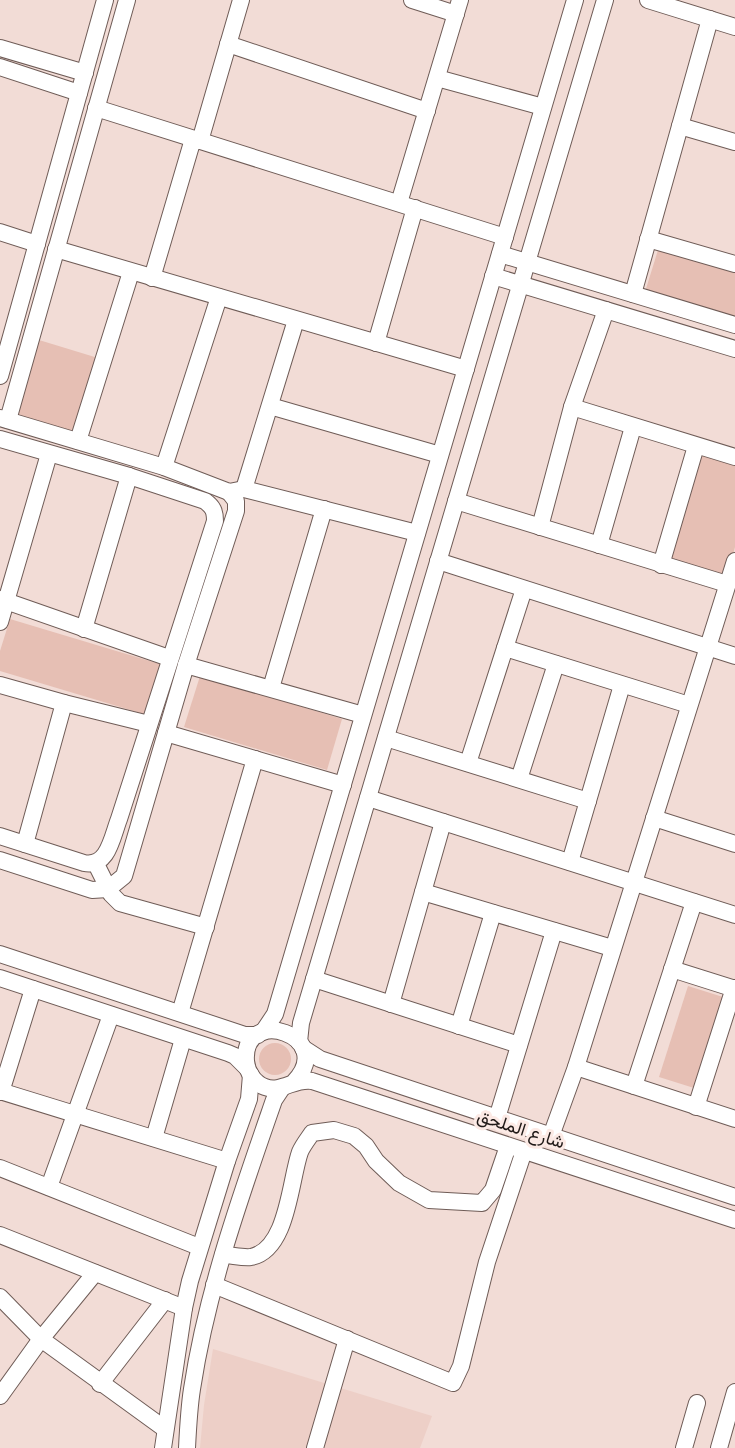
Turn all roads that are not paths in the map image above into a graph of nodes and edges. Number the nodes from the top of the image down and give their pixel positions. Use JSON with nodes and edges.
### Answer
{"nodes":[{"id":1,"x":105,"y":0,"type":"edge"},
{"id":2,"x":127,"y":0,"type":"edge"},
{"id":3,"x":241,"y":0,"type":"edge"},
{"id":4,"x":412,"y":0,"type":"edge"},
{"id":5,"x":575,"y":0,"type":"edge"},
{"id":6,"x":605,"y":0,"type":"edge"},
{"id":7,"x":648,"y":0,"type":"edge"},
{"id":8,"x":458,"y":7,"type":"edge"},
{"id":9,"x":710,"y":19,"type":"junction"},
{"id":10,"x":735,"y":27,"type":"edge"},
{"id":11,"x":228,"y":44,"type":"junction"},
{"id":12,"x":0,"y":48,"type":"edge"},
{"id":13,"x":0,"y":67,"type":"edge"},
{"id":14,"x":85,"y":73,"type":"junction"},
{"id":15,"x":437,"y":78,"type":"junction"},
{"id":16,"x":79,"y":93,"type":"junction"},
{"id":17,"x":543,"y":107,"type":"junction"},
{"id":18,"x":96,"y":108,"type":"junction"},
{"id":19,"x":427,"y":111,"type":"junction"},
{"id":20,"x":680,"y":126,"type":"junction"},
{"id":21,"x":197,"y":140,"type":"junction"},
{"id":22,"x":735,"y":142,"type":"edge"},
{"id":23,"x":407,"y":206,"type":"junction"},
{"id":24,"x":0,"y":232,"type":"edge"},
{"id":25,"x":505,"y":237,"type":"junction"},
{"id":26,"x":648,"y":239,"type":"junction"},
{"id":27,"x":37,"y":244,"type":"junction"},
{"id":28,"x":56,"y":249,"type":"junction"},
{"id":29,"x":500,"y":254,"type":"junction"},
{"id":30,"x":527,"y":262,"type":"junction"},
{"id":31,"x":735,"y":264,"type":"edge"},
{"id":32,"x":131,"y":272,"type":"junction"},
{"id":33,"x":493,"y":276,"type":"junction"},
{"id":34,"x":152,"y":278,"type":"junction"},
{"id":35,"x":520,"y":285,"type":"junction"},
{"id":36,"x":633,"y":294,"type":"junction"},
{"id":37,"x":219,"y":297,"type":"junction"},
{"id":38,"x":606,"y":310,"type":"junction"},
{"id":39,"x":296,"y":320,"type":"junction"},
{"id":40,"x":735,"y":325,"type":"edge"},
{"id":41,"x":376,"y":343,"type":"junction"},
{"id":42,"x":735,"y":349,"type":"edge"},
{"id":43,"x":466,"y":369,"type":"junction"},
{"id":44,"x":0,"y":376,"type":"edge"},
{"id":45,"x":270,"y":406,"type":"junction"},
{"id":46,"x":572,"y":407,"type":"junction"},
{"id":47,"x":4,"y":419,"type":"edge"},
{"id":48,"x":633,"y":427,"type":"junction"},
{"id":49,"x":0,"y":439,"type":"edge"},
{"id":50,"x":78,"y":441,"type":"junction"},
{"id":51,"x":696,"y":446,"type":"junction"},
{"id":52,"x":50,"y":454,"type":"junction"},
{"id":53,"x":440,"y":455,"type":"junction"},
{"id":54,"x":735,"y":457,"type":"edge"},
{"id":55,"x":164,"y":467,"type":"junction"},
{"id":56,"x":129,"y":476,"type":"junction"},
{"id":57,"x":237,"y":491,"type":"junction"},
{"id":58,"x":456,"y":501,"type":"junction"},
{"id":59,"x":213,"y":508,"type":"junction"},
{"id":60,"x":324,"y":509,"type":"junction"},
{"id":61,"x":540,"y":527,"type":"junction"},
{"id":62,"x":417,"y":533,"type":"junction"},
{"id":63,"x":600,"y":545,"type":"junction"},
{"id":64,"x":438,"y":561,"type":"junction"},
{"id":65,"x":735,"y":561,"type":"edge"},
{"id":66,"x":661,"y":565,"type":"junction"},
{"id":67,"x":727,"y":584,"type":"junction"},
{"id":68,"x":524,"y":589,"type":"junction"},
{"id":69,"x":3,"y":600,"type":"edge"},
{"id":70,"x":0,"y":622,"type":"edge"},
{"id":71,"x":84,"y":629,"type":"junction"},
{"id":72,"x":506,"y":648,"type":"junction"},
{"id":73,"x":707,"y":648,"type":"junction"},
{"id":74,"x":735,"y":656,"type":"edge"},
{"id":75,"x":169,"y":658,"type":"junction"},
{"id":76,"x":556,"y":664,"type":"junction"},
{"id":77,"x":186,"y":665,"type":"junction"},
{"id":78,"x":0,"y":685,"type":"edge"},
{"id":79,"x":622,"y":685,"type":"junction"},
{"id":80,"x":271,"y":688,"type":"junction"},
{"id":81,"x":64,"y":704,"type":"junction"},
{"id":82,"x":689,"y":705,"type":"junction"},
{"id":83,"x":363,"y":715,"type":"junction"},
{"id":84,"x":149,"y":724,"type":"junction"},
{"id":85,"x":166,"y":733,"type":"junction"},
{"id":86,"x":386,"y":738,"type":"junction"},
{"id":87,"x":255,"y":759,"type":"junction"},
{"id":88,"x":468,"y":763,"type":"junction"},
{"id":89,"x":519,"y":779,"type":"junction"},
{"id":90,"x":343,"y":785,"type":"junction"},
{"id":91,"x":368,"y":798,"type":"junction"},
{"id":92,"x":588,"y":801,"type":"junction"},
{"id":93,"x":654,"y":818,"type":"junction"},
{"id":94,"x":443,"y":822,"type":"junction"},
{"id":95,"x":0,"y":836,"type":"edge"},
{"id":96,"x":24,"y":844,"type":"junction"},
{"id":97,"x":735,"y":844,"type":"edge"},
{"id":98,"x":0,"y":860,"type":"edge"},
{"id":99,"x":569,"y":862,"type":"junction"},
{"id":100,"x":96,"y":864,"type":"junction"},
{"id":101,"x":633,"y":883,"type":"junction"},
{"id":102,"x":108,"y":889,"type":"junction"},
{"id":103,"x":423,"y":892,"type":"junction"},
{"id":104,"x":694,"y":902,"type":"junction"},
{"id":105,"x":493,"y":913,"type":"junction"},
{"id":106,"x":735,"y":915,"type":"edge"},
{"id":107,"x":206,"y":927,"type":"junction"},
{"id":108,"x":554,"y":931,"type":"junction"},
{"id":109,"x":612,"y":948,"type":"junction"},
{"id":110,"x":0,"y":954,"type":"edge"},
{"id":111,"x":672,"y":970,"type":"junction"},
{"id":112,"x":0,"y":978,"type":"edge"},
{"id":113,"x":314,"y":979,"type":"junction"},
{"id":114,"x":734,"y":988,"type":"edge"},
{"id":115,"x":33,"y":989,"type":"junction"},
{"id":116,"x":391,"y":1004,"type":"junction"},
{"id":117,"x":180,"y":1013,"type":"junction"},
{"id":118,"x":111,"y":1015,"type":"junction"},
{"id":119,"x":459,"y":1026,"type":"junction"},
{"id":120,"x":260,"y":1034,"type":"junction"},
{"id":121,"x":183,"y":1039,"type":"junction"},
{"id":122,"x":301,"y":1045,"type":"junction"},
{"id":123,"x":519,"y":1045,"type":"junction"},
{"id":124,"x":576,"y":1067,"type":"junction"},
{"id":125,"x":249,"y":1072,"type":"junction"},
{"id":126,"x":1,"y":1084,"type":"edge"},
{"id":127,"x":288,"y":1085,"type":"junction"},
{"id":128,"x":634,"y":1086,"type":"junction"},
{"id":129,"x":696,"y":1107,"type":"junction"},
{"id":130,"x":75,"y":1114,"type":"junction"},
{"id":131,"x":497,"y":1118,"type":"junction"},
{"id":132,"x":735,"y":1119,"type":"edge"},
{"id":133,"x":551,"y":1136,"type":"junction"},
{"id":134,"x":154,"y":1139,"type":"junction"},
{"id":135,"x":508,"y":1146,"type":"junction"},
{"id":136,"x":524,"y":1151,"type":"junction"},
{"id":137,"x":227,"y":1161,"type":"junction"},
{"id":138,"x":0,"y":1168,"type":"edge"},
{"id":139,"x":49,"y":1187,"type":"junction"},
{"id":140,"x":735,"y":1197,"type":"edge"},
{"id":141,"x":735,"y":1220,"type":"edge"},
{"id":142,"x":0,"y":1235,"type":"edge"},
{"id":143,"x":199,"y":1247,"type":"junction"},
{"id":144,"x":223,"y":1255,"type":"junction"},
{"id":145,"x":94,"y":1272,"type":"junction"},
{"id":146,"x":214,"y":1285,"type":"junction"},
{"id":147,"x":0,"y":1297,"type":"edge"},
{"id":148,"x":164,"y":1300,"type":"junction"},
{"id":149,"x":184,"y":1308,"type":"junction"},
{"id":150,"x":41,"y":1339,"type":"junction"},
{"id":151,"x":347,"y":1339,"type":"junction"},
{"id":152,"x":100,"y":1384,"type":"junction"},
{"id":153,"x":735,"y":1392,"type":"edge"},
{"id":154,"x":0,"y":1396,"type":"edge"},
{"id":155,"x":698,"y":1403,"type":"dead end"},
{"id":156,"x":164,"y":1429,"type":"junction"},
{"id":157,"x":163,"y":1448,"type":"edge"},
{"id":158,"x":187,"y":1448,"type":"edge"},
{"id":159,"x":314,"y":1448,"type":"edge"},
{"id":160,"x":684,"y":1448,"type":"edge"},
{"id":161,"x":719,"y":1448,"type":"edge"}],
"edges":[{"from":1,"to":14,"type":"street"},
{"from":2,"to":18,"type":"street"},
{"from":3,"to":11,"type":"street"},
{"from":4,"to":8,"type":"street"},
{"from":5,"to":17,"type":"street"},
{"from":6,"to":30,"type":"street"},
{"from":7,"to":9,"type":"street"},
{"from":8,"to":15,"type":"street"},
{"from":9,"to":10,"type":"street"},
{"from":9,"to":20,"type":"street"},
{"from":11,"to":19,"type":"street"},
{"from":11,"to":21,"type":"street"},
{"from":12,"to":14,"type":"street"},
{"from":13,"to":16,"type":"street"},
{"from":14,"to":16,"type":"street"},
{"from":15,"to":17,"type":"street"},
{"from":15,"to":19,"type":"street"},
{"from":16,"to":27,"type":"street"},
{"from":17,"to":25,"type":"street"},
{"from":18,"to":21,"type":"street"},
{"from":18,"to":28,"type":"street"},
{"from":19,"to":23,"type":"street"},
{"from":20,"to":22,"type":"street"},
{"from":20,"to":26,"type":"street"},
{"from":21,"to":23,"type":"street"},
{"from":21,"to":34,"type":"street"},
{"from":23,"to":25,"type":"street"},
{"from":23,"to":41,"type":"street"},
{"from":24,"to":27,"type":"street"},
{"from":25,"to":29,"type":"street"},
{"from":26,"to":31,"type":"street"},
{"from":26,"to":36,"type":"street"},
{"from":27,"to":44,"type":"street"},
{"from":28,"to":32,"type":"street"},
{"from":28,"to":47,"type":"street"},
{"from":29,"to":30,"type":"street"},
{"from":29,"to":33,"type":"street"},
{"from":30,"to":35,"type":"street"},
{"from":30,"to":36,"type":"street"},
{"from":32,"to":34,"type":"street"},
{"from":32,"to":50,"type":"street"},
{"from":33,"to":35,"type":"street"},
{"from":33,"to":43,"type":"street"},
{"from":34,"to":37,"type":"street"},
{"from":35,"to":38,"type":"street"},
{"from":35,"to":58,"type":"street"},
{"from":36,"to":40,"type":"street"},
{"from":37,"to":39,"type":"street"},
{"from":37,"to":55,"type":"street"},
{"from":38,"to":42,"type":"street"},
{"from":38,"to":46,"type":"street"},
{"from":39,"to":41,"type":"street"},
{"from":39,"to":45,"type":"street"},
{"from":41,"to":43,"type":"street"},
{"from":43,"to":53,"type":"street"},
{"from":45,"to":53,"type":"street"},
{"from":45,"to":57,"type":"street"},
{"from":46,"to":48,"type":"street"},
{"from":46,"to":61,"type":"street"},
{"from":47,"to":50,"type":"street"},
{"from":48,"to":51,"type":"street"},
{"from":48,"to":63,"type":"street"},
{"from":49,"to":52,"type":"street"},
{"from":50,"to":55,"type":"street"},
{"from":51,"to":54,"type":"street"},
{"from":51,"to":66,"type":"street"},
{"from":52,"to":56,"type":"street"},
{"from":52,"to":69,"type":"street"},
{"from":53,"to":62,"type":"street"},
{"from":55,"to":57,"type":"street"},
{"from":56,"to":59,"type":"street"},
{"from":56,"to":71,"type":"street"},
{"from":57,"to":59,"type":"street"},
{"from":57,"to":60,"type":"street"},
{"from":57,"to":77,"type":"street"},
{"from":58,"to":61,"type":"street"},
{"from":58,"to":64,"type":"street"},
{"from":59,"to":75,"type":"street"},
{"from":60,"to":62,"type":"street"},
{"from":60,"to":80,"type":"street"},
{"from":61,"to":63,"type":"street"},
{"from":62,"to":83,"type":"street"},
{"from":63,"to":66,"type":"street"},
{"from":64,"to":68,"type":"street"},
{"from":64,"to":86,"type":"street"},
{"from":65,"to":67,"type":"street"},
{"from":66,"to":67,"type":"street"},
{"from":67,"to":73,"type":"street"},
{"from":68,"to":72,"type":"street"},
{"from":68,"to":73,"type":"street"},
{"from":69,"to":70,"type":"street"},
{"from":69,"to":71,"type":"street"},
{"from":71,"to":75,"type":"street"},
{"from":72,"to":76,"type":"street"},
{"from":72,"to":88,"type":"street"},
{"from":73,"to":74,"type":"street"},
{"from":73,"to":82,"type":"street"},
{"from":75,"to":84,"type":"street"},
{"from":76,"to":79,"type":"street"},
{"from":76,"to":89,"type":"street"},
{"from":77,"to":80,"type":"street"},
{"from":77,"to":85,"type":"street"},
{"from":78,"to":81,"type":"street"},
{"from":79,"to":82,"type":"street"},
{"from":79,"to":92,"type":"street"},
{"from":80,"to":83,"type":"street"},
{"from":81,"to":84,"type":"street"},
{"from":81,"to":96,"type":"street"},
{"from":82,"to":93,"type":"street"},
{"from":83,"to":90,"type":"street"},
{"from":84,"to":100,"type":"street"},
{"from":85,"to":87,"type":"street"},
{"from":85,"to":102,"type":"street"},
{"from":86,"to":88,"type":"street"},
{"from":86,"to":91,"type":"street"},
{"from":87,"to":90,"type":"street"},
{"from":87,"to":107,"type":"street"},
{"from":88,"to":89,"type":"street"},
{"from":89,"to":92,"type":"street"},
{"from":90,"to":120,"type":"street"},
{"from":91,"to":94,"type":"street"},
{"from":91,"to":113,"type":"street"},
{"from":92,"to":99,"type":"street"},
{"from":93,"to":97,"type":"street"},
{"from":93,"to":101,"type":"street"},
{"from":94,"to":99,"type":"street"},
{"from":94,"to":103,"type":"street"},
{"from":95,"to":96,"type":"street"},
{"from":96,"to":100,"type":"street"},
{"from":98,"to":102,"type":"street"},
{"from":99,"to":101,"type":"street"},
{"from":100,"to":102,"type":"street"},
{"from":101,"to":104,"type":"street"},
{"from":101,"to":109,"type":"street"},
{"from":102,"to":107,"type":"street"},
{"from":103,"to":105,"type":"street"},
{"from":103,"to":116,"type":"street"},
{"from":104,"to":106,"type":"street"},
{"from":104,"to":111,"type":"street"},
{"from":105,"to":108,"type":"street"},
{"from":105,"to":119,"type":"street"},
{"from":107,"to":117,"type":"street"},
{"from":108,"to":109,"type":"street"},
{"from":108,"to":123,"type":"street"},
{"from":109,"to":124,"type":"street"},
{"from":110,"to":117,"type":"street"},
{"from":111,"to":114,"type":"street"},
{"from":111,"to":128,"type":"street"},
{"from":112,"to":115,"type":"street"},
{"from":113,"to":116,"type":"street"},
{"from":113,"to":122,"type":"street"},
{"from":114,"to":129,"type":"street"},
{"from":115,"to":118,"type":"street"},
{"from":115,"to":126,"type":"street"},
{"from":116,"to":119,"type":"street"},
{"from":117,"to":120,"type":"street"},
{"from":118,"to":121,"type":"street"},
{"from":118,"to":130,"type":"street"},
{"from":119,"to":123,"type":"street"},
{"from":120,"to":122,"type":"street"},
{"from":120,"to":125,"type":"street"},
{"from":121,"to":125,"type":"street"},
{"from":121,"to":134,"type":"street"},
{"from":122,"to":127,"type":"street"},
{"from":122,"to":131,"type":"street","name":"شارع الملحق"},
{"from":123,"to":131,"type":"street"},
{"from":124,"to":128,"type":"street"},
{"from":124,"to":133,"type":"street"},
{"from":125,"to":127,"type":"street"},
{"from":125,"to":137,"type":"street"},
{"from":126,"to":130,"type":"street"},
{"from":127,"to":135,"type":"street","name":"شارع الملحق"},
{"from":127,"to":144,"type":"street"},
{"from":128,"to":129,"type":"street"},
{"from":129,"to":132,"type":"street"},
{"from":130,"to":134,"type":"street"},
{"from":130,"to":139,"type":"street"},
{"from":131,"to":133,"type":"street","name":"شارع الملحق"},
{"from":133,"to":140,"type":"street","name":"شارع الملحق"},
{"from":134,"to":137,"type":"street"},
{"from":135,"to":136,"type":"street","name":"شارع الملحق"},
{"from":135,"to":144,"type":"street"},
{"from":136,"to":141,"type":"street","name":"شارع الملحق"},
{"from":136,"to":151,"type":"street"},
{"from":137,"to":143,"type":"street"},
{"from":138,"to":139,"type":"street"},
{"from":139,"to":143,"type":"street"},
{"from":142,"to":145,"type":"street"},
{"from":143,"to":149,"type":"street"},
{"from":144,"to":146,"type":"street"},
{"from":145,"to":148,"type":"street"},
{"from":145,"to":150,"type":"street"},
{"from":146,"to":151,"type":"street"},
{"from":146,"to":158,"type":"street"},
{"from":147,"to":150,"type":"street"},
{"from":148,"to":149,"type":"street"},
{"from":148,"to":152,"type":"street"},
{"from":149,"to":156,"type":"street"},
{"from":150,"to":152,"type":"street"},
{"from":150,"to":154,"type":"street"},
{"from":151,"to":159,"type":"street"},
{"from":152,"to":156,"type":"street"},
{"from":153,"to":161,"type":"street"},
{"from":155,"to":160,"type":"street"},
{"from":156,"to":157,"type":"street"}]}
